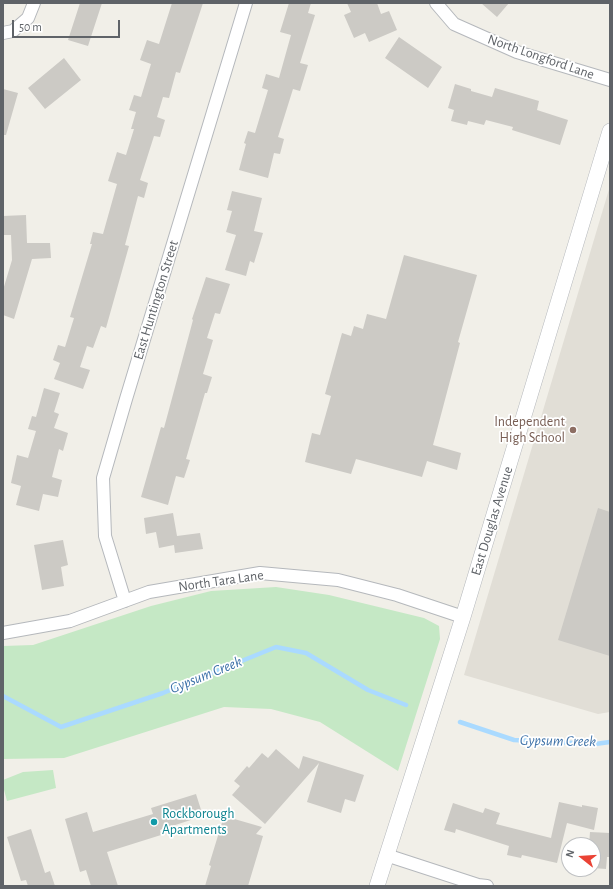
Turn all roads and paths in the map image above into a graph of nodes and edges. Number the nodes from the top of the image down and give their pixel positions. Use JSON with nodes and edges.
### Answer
{"nodes":[{"id":1,"x":34,"y":3,"type":"edge"},
{"id":2,"x":246,"y":3,"type":"edge"},
{"id":3,"x":436,"y":3,"type":"edge"},
{"id":4,"x":3,"y":33,"type":"edge"},
{"id":5,"x":610,"y":80,"type":"edge"},
{"id":6,"x":610,"y":131,"type":"edge"},
{"id":7,"x":125,"y":601,"type":"junction"},
{"id":8,"x":463,"y":617,"type":"junction"},
{"id":9,"x":3,"y":633,"type":"edge"},
{"id":10,"x":386,"y":855,"type":"junction"},
{"id":11,"x":377,"y":886,"type":"edge"},
{"id":12,"x":487,"y":886,"type":"edge"}],
"edges":[{"from":1,"to":4,"type":"street"},
{"from":2,"to":7,"type":"street","name":"East Huntington Street"},
{"from":3,"to":5,"type":"street","name":"North Longford Lane"},
{"from":6,"to":8,"type":"street","name":"East Douglas Avenue"},
{"from":7,"to":8,"type":"street","name":"North Tara Lane"},
{"from":7,"to":9,"type":"street","name":"North Tara Lane"},
{"from":8,"to":10,"type":"street","name":"East Douglas Avenue"},
{"from":10,"to":11,"type":"street","name":"East Douglas Avenue"},
{"from":10,"to":12,"type":"street"}]}
